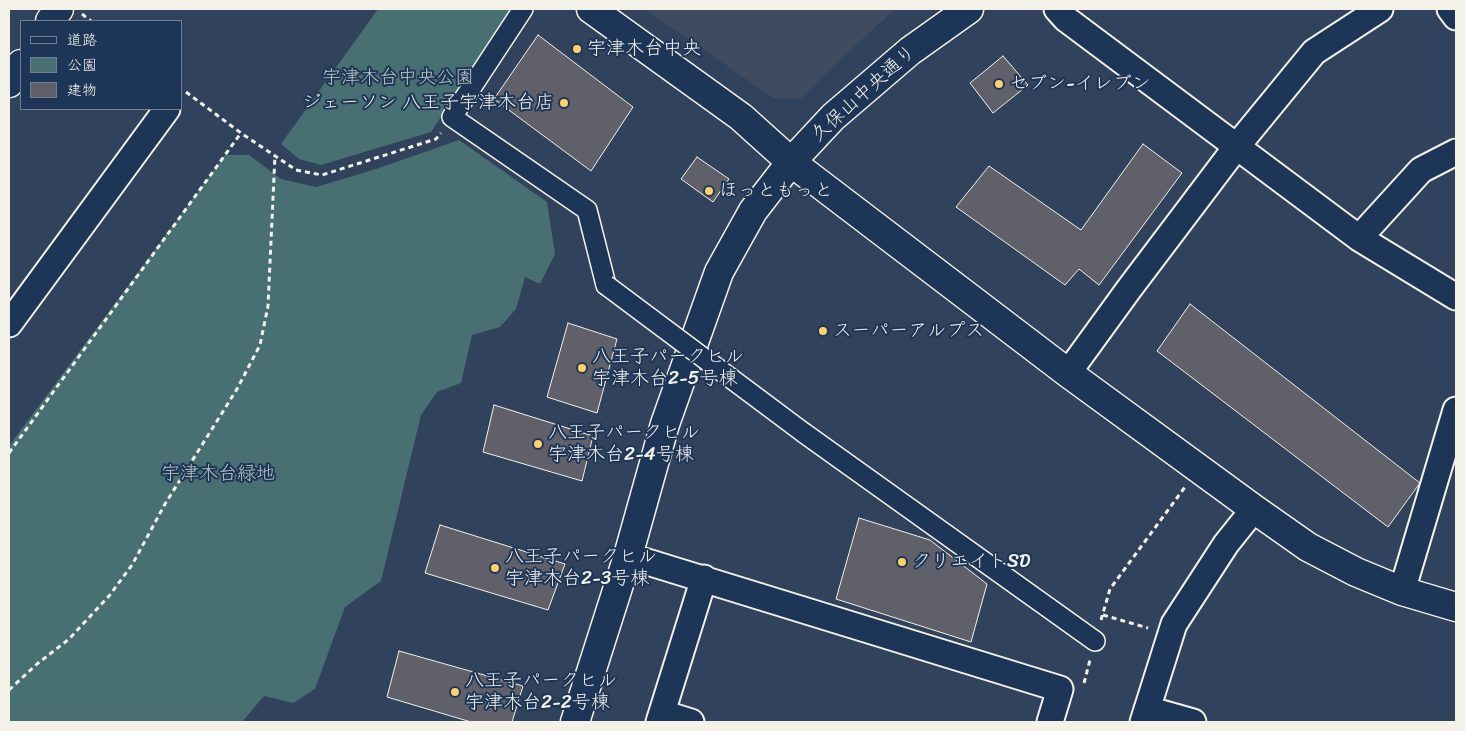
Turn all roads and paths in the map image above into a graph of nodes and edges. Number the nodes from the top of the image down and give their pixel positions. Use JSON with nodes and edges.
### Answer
{"nodes":[{"id":1,"x":522,"y":9,"type":"edge"},
{"id":2,"x":591,"y":9,"type":"edge"},
{"id":3,"x":969,"y":9,"type":"edge"},
{"id":4,"x":1057,"y":9,"type":"edge"},
{"id":5,"x":1380,"y":9,"type":"edge"},
{"id":6,"x":1450,"y":9,"type":"edge"},
{"id":7,"x":1456,"y":17,"type":"edge"},
{"id":8,"x":20,"y":66,"type":"edge"},
{"id":9,"x":9,"y":83,"type":"edge"},
{"id":10,"x":182,"y":90,"type":"edge"},
{"id":11,"x":166,"y":110,"type":"edge"},
{"id":12,"x":452,"y":117,"type":"junction"},
{"id":13,"x":241,"y":133,"type":"junction"},
{"id":14,"x":1237,"y":146,"type":"junction"},
{"id":15,"x":1456,"y":152,"type":"edge"},
{"id":16,"x":275,"y":155,"type":"junction"},
{"id":17,"x":791,"y":162,"type":"junction"},
{"id":18,"x":1359,"y":238,"type":"junction"},
{"id":19,"x":1456,"y":297,"type":"edge"},
{"id":20,"x":9,"y":324,"type":"edge"},
{"id":21,"x":1068,"y":373,"type":"junction"},
{"id":22,"x":1456,"y":410,"type":"edge"},
{"id":23,"x":1451,"y":448,"type":"edge"},
{"id":24,"x":9,"y":453,"type":"edge"},
{"id":25,"x":1198,"y":468,"type":"junction"},
{"id":26,"x":1254,"y":509,"type":"junction"},
{"id":27,"x":628,"y":556,"type":"junction"},
{"id":28,"x":704,"y":578,"type":"junction"},
{"id":29,"x":1402,"y":590,"type":"junction"},
{"id":30,"x":1456,"y":607,"type":"edge"},
{"id":31,"x":1103,"y":615,"type":"junction"},
{"id":32,"x":1171,"y":635,"type":"junction"},
{"id":33,"x":1095,"y":641,"type":"junction"},
{"id":34,"x":1082,"y":687,"type":"dead end"},
{"id":35,"x":9,"y":690,"type":"edge"},
{"id":36,"x":1145,"y":715,"type":"edge"},
{"id":37,"x":660,"y":718,"type":"edge"},
{"id":38,"x":575,"y":722,"type":"edge"},
{"id":39,"x":691,"y":722,"type":"edge"},
{"id":40,"x":1050,"y":722,"type":"edge"},
{"id":41,"x":1193,"y":722,"type":"edge"}],
"edges":[{"from":1,"to":12,"type":"street"},
{"from":2,"to":17,"type":"street"},
{"from":3,"to":17,"type":"street","name":"久保山中央通り"},
{"from":4,"to":14,"type":"street"},
{"from":5,"to":14,"type":"street"},
{"from":6,"to":7,"type":"street"},
{"from":8,"to":9,"type":"street"},
{"from":10,"to":13,"type":"path"},
{"from":11,"to":20,"type":"street"},
{"from":12,"to":16,"type":"path"},
{"from":12,"to":33,"type":"street","bridge":true},
{"from":13,"to":16,"type":"path"},
{"from":13,"to":24,"type":"path"},
{"from":14,"to":18,"type":"street"},
{"from":14,"to":21,"type":"street"},
{"from":15,"to":18,"type":"street"},
{"from":16,"to":35,"type":"path"},
{"from":17,"to":21,"type":"street"},
{"from":17,"to":27,"type":"street","name":"久保山中央通り"},
{"from":18,"to":19,"type":"street"},
{"from":21,"to":25,"type":"street"},
{"from":22,"to":23,"type":"street"},
{"from":23,"to":29,"type":"street"},
{"from":25,"to":26,"type":"street"},
{"from":25,"to":31,"type":"path"},
{"from":26,"to":29,"type":"street"},
{"from":26,"to":32,"type":"street"},
{"from":27,"to":28,"type":"street"},
{"from":27,"to":38,"type":"street","name":"久保山中央通り"},
{"from":28,"to":37,"type":"street"},
{"from":28,"to":40,"type":"street"},
{"from":29,"to":30,"type":"street"},
{"from":31,"to":32,"type":"path"},
{"from":31,"to":33,"type":"path"},
{"from":32,"to":36,"type":"street"},
{"from":33,"to":34,"type":"path"},
{"from":36,"to":41,"type":"street"},
{"from":37,"to":39,"type":"street"}]}
